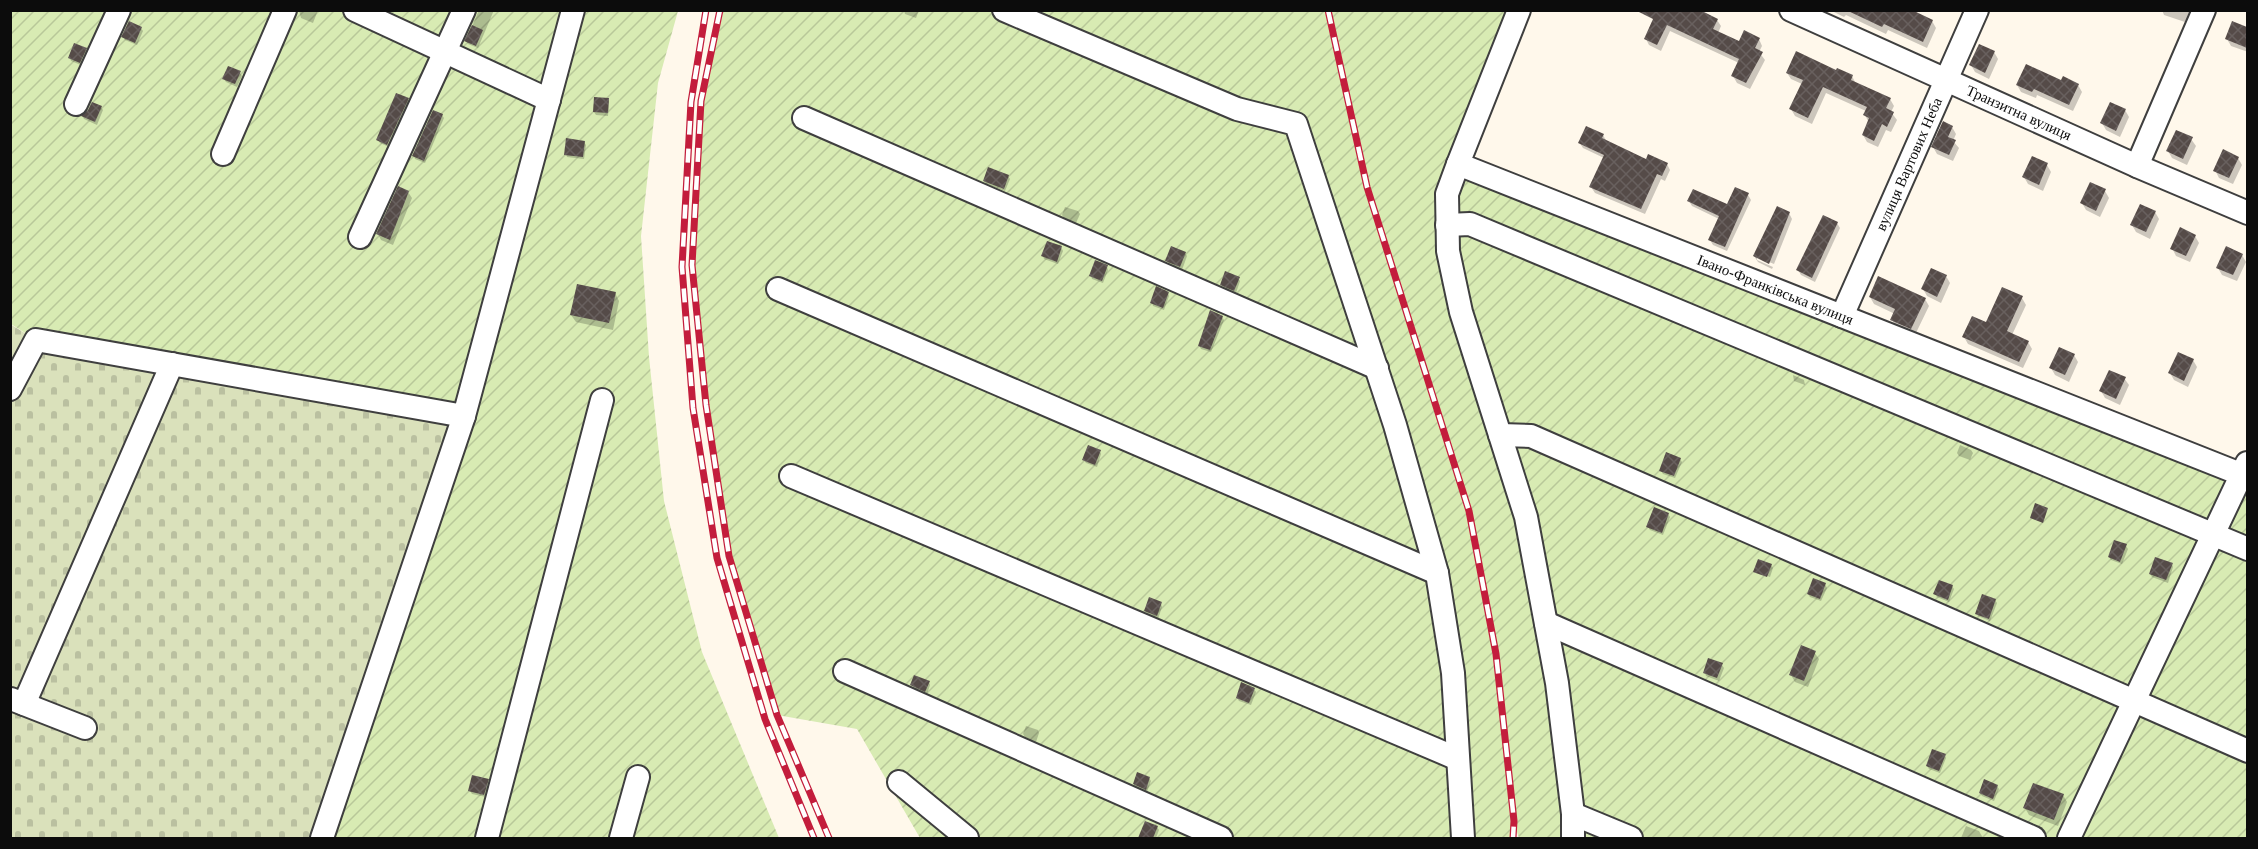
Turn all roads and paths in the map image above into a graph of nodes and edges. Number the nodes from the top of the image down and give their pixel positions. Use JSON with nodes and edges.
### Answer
{"nodes":[{"id":1,"x":119,"y":10,"type":"edge"},
{"id":2,"x":285,"y":10,"type":"edge"},
{"id":3,"x":355,"y":10,"type":"edge"},
{"id":4,"x":464,"y":10,"type":"edge"},
{"id":5,"x":573,"y":10,"type":"edge"},
{"id":6,"x":1004,"y":10,"type":"edge"},
{"id":7,"x":1519,"y":10,"type":"edge"},
{"id":8,"x":1791,"y":10,"type":"edge"},
{"id":9,"x":1977,"y":10,"type":"edge"},
{"id":10,"x":2204,"y":10,"type":"edge"},
{"id":11,"x":444,"y":53,"type":"junction"},
{"id":12,"x":1946,"y":80,"type":"junction"},
{"id":13,"x":549,"y":100,"type":"junction"},
{"id":14,"x":76,"y":104,"type":"dead end"},
{"id":15,"x":804,"y":118,"type":"dead end"},
{"id":16,"x":223,"y":154,"type":"dead end"},
{"id":17,"x":1458,"y":164,"type":"junction"},
{"id":18,"x":2137,"y":166,"type":"junction"},
{"id":19,"x":2247,"y":213,"type":"edge"},
{"id":20,"x":1448,"y":225,"type":"junction"},
{"id":21,"x":360,"y":237,"type":"dead end"},
{"id":22,"x":778,"y":289,"type":"dead end"},
{"id":23,"x":1842,"y":316,"type":"junction"},
{"id":24,"x":172,"y":364,"type":"junction"},
{"id":25,"x":1377,"y":368,"type":"junction"},
{"id":26,"x":10,"y":389,"type":"edge"},
{"id":27,"x":602,"y":400,"type":"dead end"},
{"id":28,"x":464,"y":416,"type":"junction"},
{"id":29,"x":1500,"y":435,"type":"junction"},
{"id":30,"x":2245,"y":471,"type":"edge"},
{"id":31,"x":791,"y":476,"type":"dead end"},
{"id":32,"x":2212,"y":534,"type":"junction"},
{"id":33,"x":2247,"y":549,"type":"edge"},
{"id":34,"x":1437,"y":573,"type":"junction"},
{"id":35,"x":1546,"y":624,"type":"junction"},
{"id":36,"x":844,"y":671,"type":"dead end"},
{"id":37,"x":17,"y":702,"type":"edge"},
{"id":38,"x":2133,"y":702,"type":"junction"},
{"id":39,"x":85,"y":728,"type":"dead end"},
{"id":40,"x":2247,"y":751,"type":"edge"},
{"id":41,"x":1458,"y":759,"type":"junction"},
{"id":42,"x":638,"y":777,"type":"dead end"},
{"id":43,"x":899,"y":782,"type":"dead end"},
{"id":44,"x":1573,"y":814,"type":"junction"},
{"id":45,"x":322,"y":838,"type":"edge"},
{"id":46,"x":487,"y":838,"type":"edge"},
{"id":47,"x":621,"y":838,"type":"edge"},
{"id":48,"x":968,"y":838,"type":"edge"},
{"id":49,"x":1221,"y":838,"type":"edge"},
{"id":50,"x":1464,"y":838,"type":"edge"},
{"id":51,"x":1573,"y":838,"type":"edge"},
{"id":52,"x":1631,"y":838,"type":"edge"},
{"id":53,"x":2034,"y":838,"type":"edge"},
{"id":54,"x":2069,"y":838,"type":"edge"}],
"edges":[{"from":1,"to":14,"type":"street"},
{"from":2,"to":16,"type":"street"},
{"from":3,"to":11,"type":"street"},
{"from":4,"to":11,"type":"street"},
{"from":5,"to":13,"type":"street"},
{"from":6,"to":25,"type":"street"},
{"from":7,"to":17,"type":"street"},
{"from":8,"to":12,"type":"street","name":"Транзитна вулиця"},
{"from":9,"to":12,"type":"street","name":"вулиця Вартових Неба"},
{"from":10,"to":18,"type":"street"},
{"from":11,"to":13,"type":"street"},
{"from":11,"to":21,"type":"street"},
{"from":12,"to":18,"type":"street","name":"Транзитна вулиця"},
{"from":12,"to":23,"type":"street","name":"вулиця Вартових Неба"},
{"from":13,"to":28,"type":"street"},
{"from":15,"to":25,"type":"street"},
{"from":17,"to":20,"type":"street"},
{"from":17,"to":23,"type":"street","name":"Івано-Франківська вулиця"},
{"from":18,"to":19,"type":"street","name":"Транзитна вулиця"},
{"from":20,"to":29,"type":"street"},
{"from":20,"to":32,"type":"street"},
{"from":22,"to":34,"type":"street"},
{"from":23,"to":30,"type":"street","name":"Івано-Франківська вулиця"},
{"from":24,"to":26,"type":"street"},
{"from":24,"to":28,"type":"street"},
{"from":24,"to":37,"type":"street"},
{"from":25,"to":34,"type":"street"},
{"from":27,"to":46,"type":"street"},
{"from":28,"to":45,"type":"street"},
{"from":29,"to":35,"type":"street"},
{"from":29,"to":38,"type":"street"},
{"from":30,"to":32,"type":"street"},
{"from":31,"to":41,"type":"street"},
{"from":32,"to":33,"type":"street"},
{"from":32,"to":38,"type":"street"},
{"from":34,"to":41,"type":"street"},
{"from":35,"to":44,"type":"street"},
{"from":35,"to":53,"type":"street"},
{"from":36,"to":49,"type":"street"},
{"from":37,"to":39,"type":"street"},
{"from":38,"to":40,"type":"street"},
{"from":38,"to":54,"type":"street"},
{"from":41,"to":50,"type":"street"},
{"from":42,"to":47,"type":"street"},
{"from":43,"to":48,"type":"street"},
{"from":44,"to":51,"type":"street"},
{"from":44,"to":52,"type":"street"}]}
